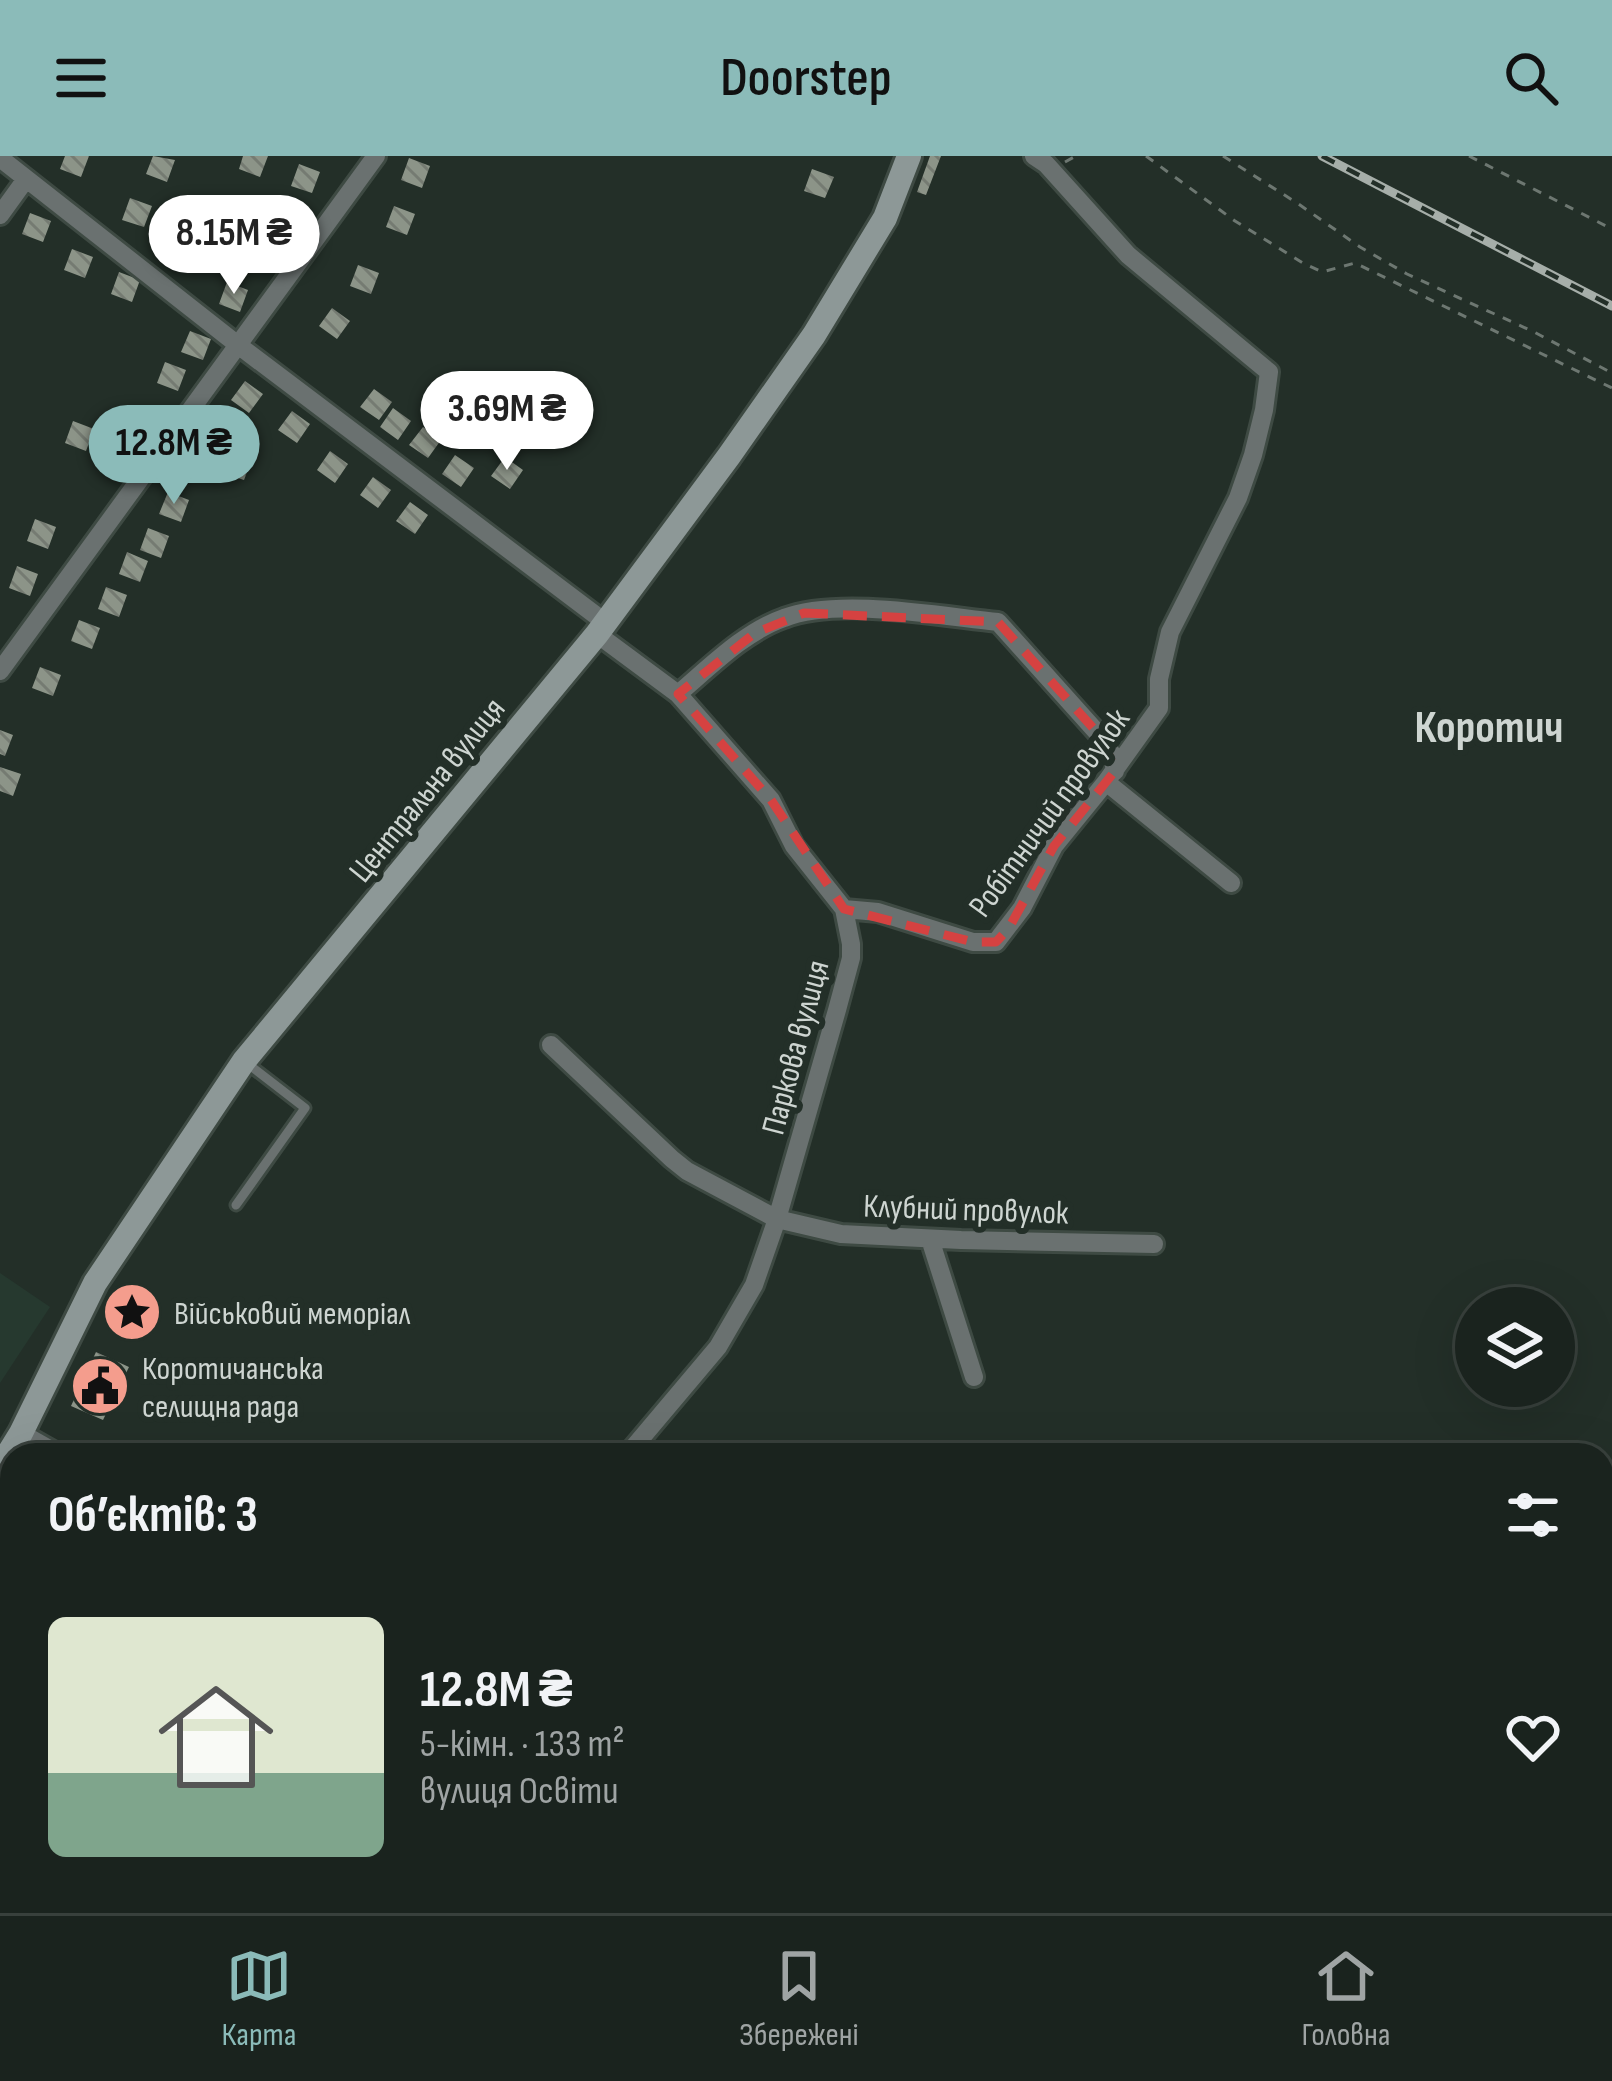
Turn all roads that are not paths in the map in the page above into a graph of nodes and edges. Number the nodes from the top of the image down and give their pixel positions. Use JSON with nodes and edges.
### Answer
{"nodes":[{"id":1,"x":376,"y":156,"type":"edge"},
{"id":2,"x":909,"y":156,"type":"edge"},
{"id":3,"x":1034,"y":156,"type":"edge"},
{"id":4,"x":0,"y":158,"type":"edge"},
{"id":5,"x":26,"y":179,"type":"junction"},
{"id":6,"x":0,"y":215,"type":"edge"},
{"id":7,"x":238,"y":345,"type":"junction"},
{"id":8,"x":601,"y":629,"type":"junction"},
{"id":9,"x":0,"y":671,"type":"edge"},
{"id":10,"x":678,"y":694,"type":"junction"},
{"id":11,"x":1111,"y":777,"type":"junction"},
{"id":12,"x":1232,"y":883,"type":"dead end"},
{"id":13,"x":844,"y":909,"type":"junction"},
{"id":14,"x":551,"y":1045,"type":"dead end"},
{"id":15,"x":244,"y":1061,"type":"junction"},
{"id":16,"x":236,"y":1205,"type":"dead end"},
{"id":17,"x":777,"y":1219,"type":"junction"},
{"id":18,"x":930,"y":1239,"type":"junction"},
{"id":19,"x":1154,"y":1244,"type":"dead end"},
{"id":20,"x":974,"y":1377,"type":"dead end"},
{"id":21,"x":21,"y":1432,"type":"junction"},
{"id":22,"x":14,"y":1443,"type":"edge"},
{"id":23,"x":40,"y":1443,"type":"edge"},
{"id":24,"x":637,"y":1443,"type":"edge"}],
"edges":[{"from":1,"to":7,"type":"street"},
{"from":2,"to":8,"type":"street","name":"Центральна вулиця"},
{"from":3,"to":11,"type":"street","name":"Робітничий провулок"},
{"from":4,"to":5,"type":"street"},
{"from":5,"to":6,"type":"street"},
{"from":5,"to":7,"type":"street"},
{"from":7,"to":8,"type":"street"},
{"from":7,"to":9,"type":"street"},
{"from":8,"to":10,"type":"street"},
{"from":8,"to":15,"type":"street","name":"Центральна вулиця"},
{"from":10,"to":11,"type":"street"},
{"from":10,"to":13,"type":"street"},
{"from":11,"to":12,"type":"street"},
{"from":11,"to":13,"type":"street","name":"Робітничий провулок"},
{"from":13,"to":17,"type":"street","name":"Паркова вулиця"},
{"from":14,"to":17,"type":"street","name":"Клубний провулок"},
{"from":15,"to":16,"type":"lane"},
{"from":15,"to":21,"type":"street","name":"Центральна вулиця"},
{"from":17,"to":18,"type":"street","name":"Клубний провулок"},
{"from":17,"to":24,"type":"street","name":"Паркова вулиця"},
{"from":18,"to":19,"type":"street","name":"Клубний провулок"},
{"from":18,"to":20,"type":"street"},
{"from":21,"to":22,"type":"street","name":"Центральна вулиця"},
{"from":21,"to":23,"type":"street"}]}
